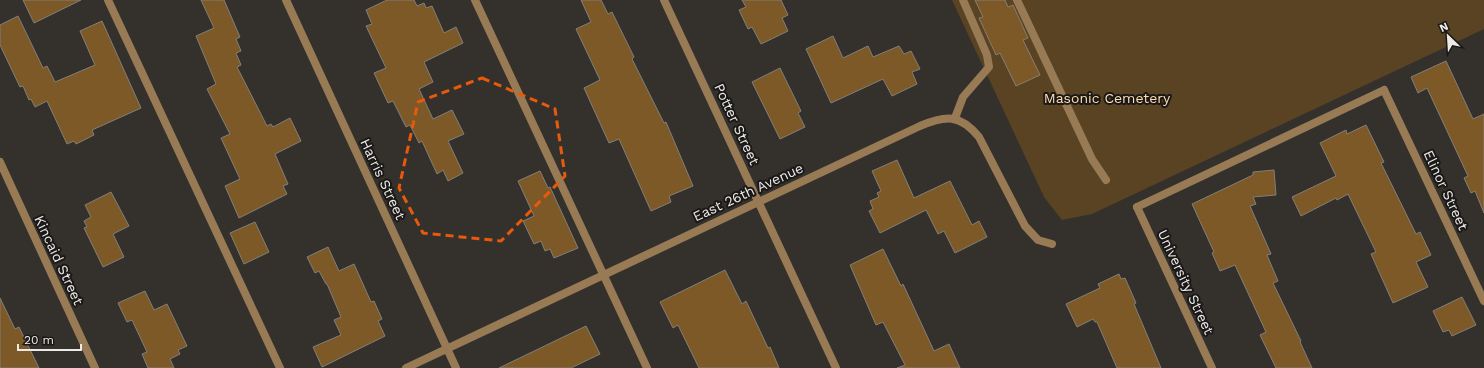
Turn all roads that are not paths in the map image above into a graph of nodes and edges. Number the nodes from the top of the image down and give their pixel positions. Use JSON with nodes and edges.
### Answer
{"nodes":[{"id":1,"x":108,"y":0,"type":"edge"},
{"id":2,"x":286,"y":0,"type":"edge"},
{"id":3,"x":475,"y":0,"type":"edge"},
{"id":4,"x":664,"y":0,"type":"edge"},
{"id":5,"x":963,"y":0,"type":"edge"},
{"id":6,"x":1017,"y":0,"type":"edge"},
{"id":7,"x":955,"y":118,"type":"junction"},
{"id":8,"x":0,"y":162,"type":"edge"},
{"id":9,"x":1106,"y":180,"type":"dead end"},
{"id":10,"x":758,"y":201,"type":"junction"},
{"id":11,"x":1137,"y":207,"type":"joint"},
{"id":12,"x":1052,"y":244,"type":"dead end"},
{"id":13,"x":604,"y":275,"type":"junction"},
{"id":14,"x":1484,"y":301,"type":"edge"},
{"id":15,"x":447,"y":349,"type":"junction"},
{"id":16,"x":95,"y":368,"type":"edge"},
{"id":17,"x":280,"y":368,"type":"edge"},
{"id":18,"x":406,"y":368,"type":"edge"},
{"id":19,"x":456,"y":368,"type":"edge"},
{"id":20,"x":647,"y":368,"type":"edge"},
{"id":21,"x":836,"y":368,"type":"edge"},
{"id":22,"x":1212,"y":368,"type":"edge"}],
"edges":[{"from":1,"to":17,"type":"street"},
{"from":2,"to":15,"type":"street","name":"Harris Street"},
{"from":3,"to":13,"type":"street"},
{"from":4,"to":10,"type":"street","name":"Potter Street"},
{"from":5,"to":7,"type":"street"},
{"from":6,"to":9,"type":"street"},
{"from":7,"to":10,"type":"street","name":"East 26th Avenue"},
{"from":7,"to":12,"type":"street"},
{"from":8,"to":16,"type":"street","name":"Kincaid Street"},
{"from":10,"to":13,"type":"street","name":"East 26th Avenue"},
{"from":10,"to":21,"type":"street","name":"Potter Street"},
{"from":11,"to":14,"type":"street","name":"Elinor Street"},
{"from":11,"to":22,"type":"street","name":"University Street"},
{"from":13,"to":15,"type":"street","name":"East 26th Avenue"},
{"from":13,"to":20,"type":"street"},
{"from":15,"to":18,"type":"street","name":"East 26th Avenue"},
{"from":15,"to":19,"type":"street","name":"Harris Street"}]}
